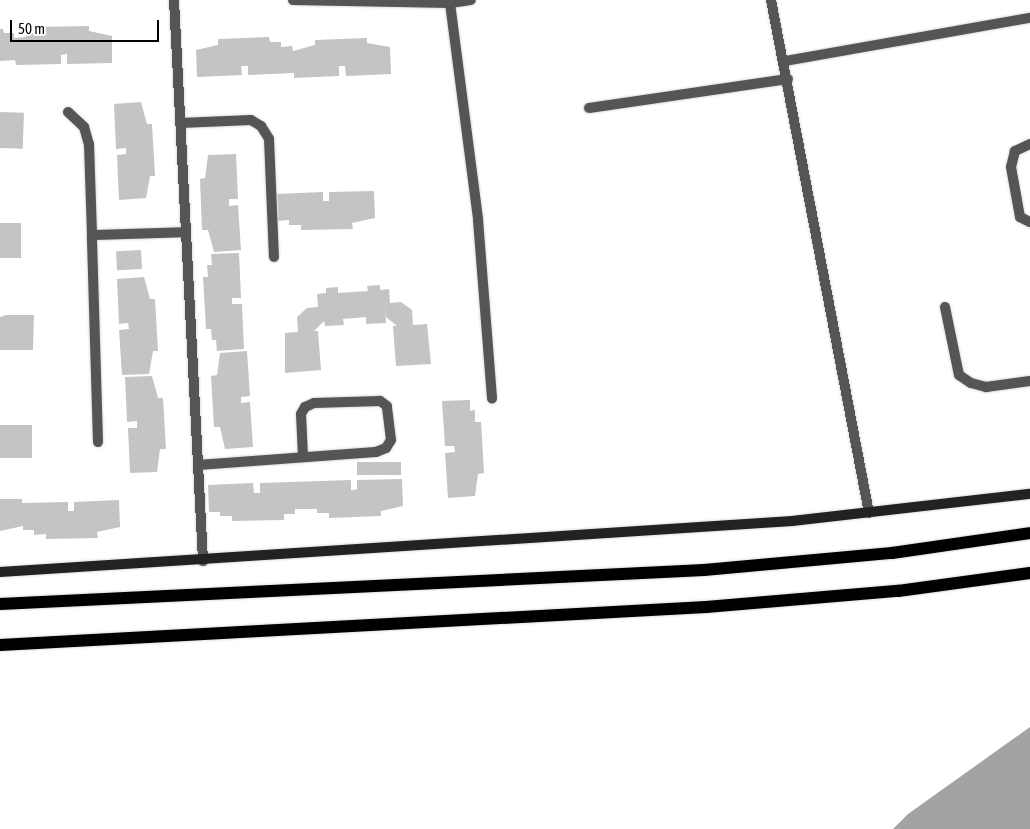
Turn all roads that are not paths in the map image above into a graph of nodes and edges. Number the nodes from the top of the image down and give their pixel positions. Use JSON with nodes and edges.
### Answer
{"nodes":[{"id":1,"x":174,"y":0,"type":"edge"},
{"id":2,"x":293,"y":0,"type":"edge"},
{"id":3,"x":471,"y":0,"type":"edge"},
{"id":4,"x":771,"y":0,"type":"edge"},
{"id":5,"x":450,"y":3,"type":"junction"},
{"id":6,"x":1030,"y":18,"type":"edge"},
{"id":7,"x":785,"y":61,"type":"junction"},
{"id":8,"x":788,"y":79,"type":"junction"},
{"id":9,"x":590,"y":108,"type":"dead end"},
{"id":10,"x":68,"y":112,"type":"dead end"},
{"id":11,"x":180,"y":123,"type":"junction"},
{"id":12,"x":1030,"y":144,"type":"edge"},
{"id":13,"x":1030,"y":222,"type":"edge"},
{"id":14,"x":186,"y":232,"type":"junction"},
{"id":15,"x":92,"y":235,"type":"junction"},
{"id":16,"x":274,"y":257,"type":"dead end"},
{"id":17,"x":945,"y":307,"type":"dead end"},
{"id":18,"x":1030,"y":381,"type":"edge"},
{"id":19,"x":492,"y":398,"type":"dead end"},
{"id":20,"x":98,"y":442,"type":"dead end"},
{"id":21,"x":303,"y":457,"type":"junction"},
{"id":22,"x":198,"y":465,"type":"junction"},
{"id":23,"x":1030,"y":494,"type":"edge"},
{"id":24,"x":869,"y":513,"type":"junction"},
{"id":25,"x":1030,"y":533,"type":"edge"},
{"id":26,"x":202,"y":561,"type":"junction"},
{"id":27,"x":0,"y":572,"type":"edge"},
{"id":28,"x":1030,"y":573,"type":"edge"},
{"id":29,"x":0,"y":604,"type":"edge"},
{"id":30,"x":0,"y":645,"type":"edge"}],
"edges":[{"from":1,"to":11,"type":"street"},
{"from":2,"to":5,"type":"street"},
{"from":3,"to":5,"type":"street"},
{"from":4,"to":7,"type":"street"},
{"from":5,"to":19,"type":"street"},
{"from":6,"to":7,"type":"street"},
{"from":7,"to":8,"type":"street"},
{"from":8,"to":9,"type":"street"},
{"from":8,"to":24,"type":"street"},
{"from":10,"to":15,"type":"street"},
{"from":11,"to":14,"type":"street"},
{"from":11,"to":16,"type":"street"},
{"from":12,"to":13,"type":"street"},
{"from":14,"to":15,"type":"street"},
{"from":14,"to":22,"type":"street"},
{"from":15,"to":20,"type":"street"},
{"from":17,"to":18,"type":"street"},
{"from":21,"to":21,"type":"street"},
{"from":21,"to":22,"type":"street"},
{"from":22,"to":26,"type":"street"},
{"from":23,"to":24,"type":"street"},
{"from":24,"to":26,"type":"street"},
{"from":25,"to":29,"type":"main road"},
{"from":26,"to":27,"type":"street"},
{"from":28,"to":30,"type":"main road"}]}
